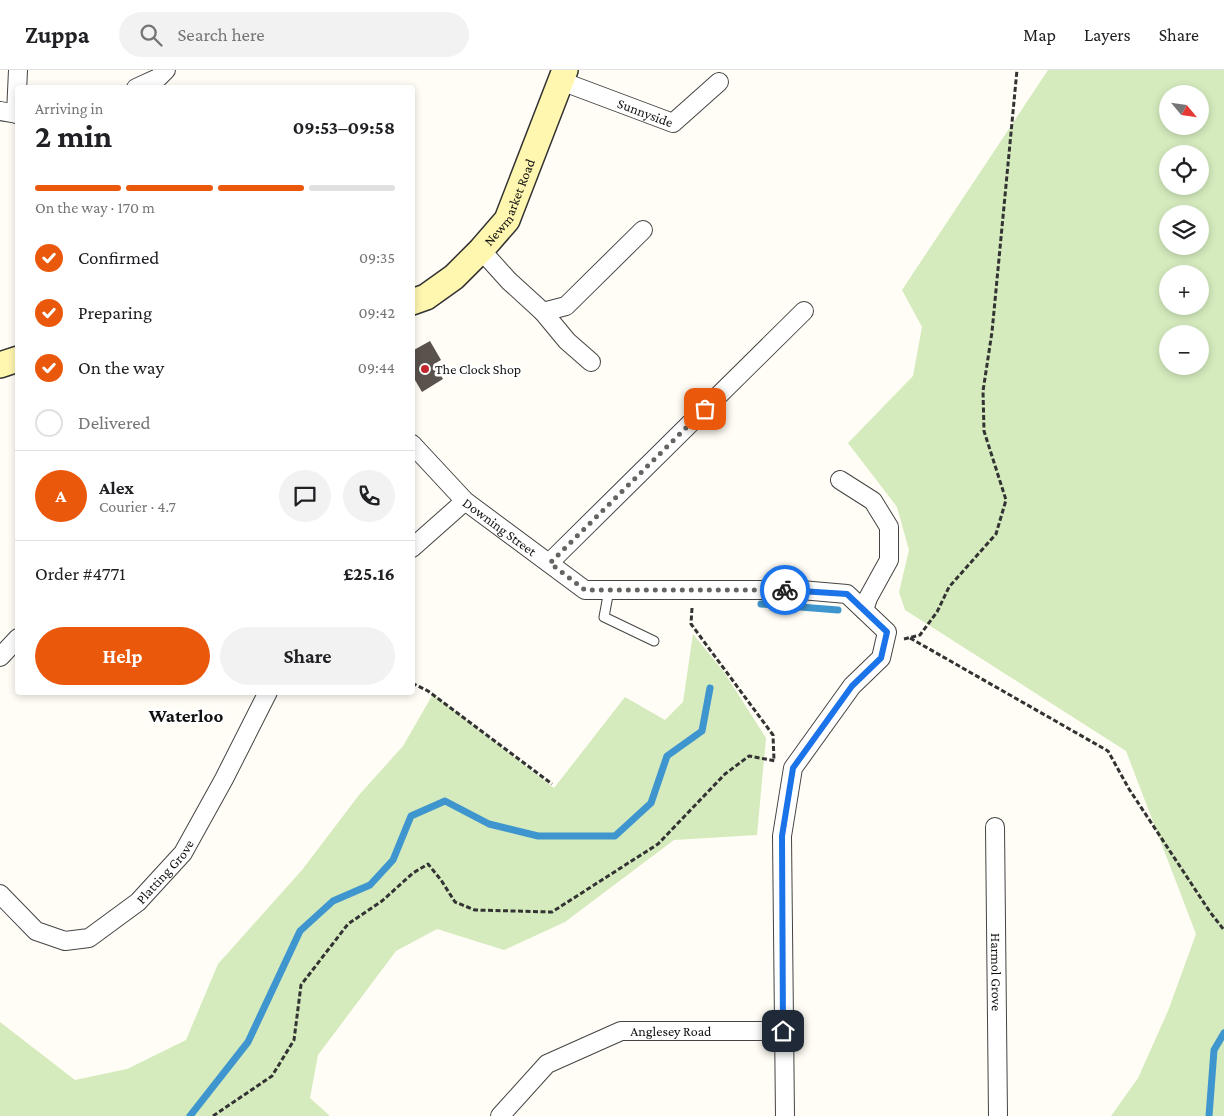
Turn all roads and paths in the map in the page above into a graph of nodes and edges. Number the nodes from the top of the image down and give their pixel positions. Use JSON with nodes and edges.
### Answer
{"nodes":[{"id":1,"x":18,"y":70,"type":"edge"},
{"id":2,"x":166,"y":70,"type":"edge"},
{"id":3,"x":1017,"y":70,"type":"edge"},
{"id":4,"x":563,"y":76,"type":"edge"},
{"id":5,"x":719,"y":82,"type":"dead end"},
{"id":6,"x":16,"y":85,"type":"edge"},
{"id":7,"x":143,"y":85,"type":"edge"},
{"id":8,"x":15,"y":88,"type":"edge"},
{"id":9,"x":11,"y":113,"type":"edge"},
{"id":10,"x":643,"y":230,"type":"dead end"},
{"id":11,"x":481,"y":250,"type":"junction"},
{"id":12,"x":415,"y":301,"type":"edge"},
{"id":13,"x":804,"y":311,"type":"dead end"},
{"id":14,"x":543,"y":312,"type":"junction"},
{"id":15,"x":15,"y":359,"type":"edge"},
{"id":16,"x":591,"y":362,"type":"dead end"},
{"id":17,"x":0,"y":365,"type":"edge"},
{"id":18,"x":415,"y":447,"type":"edge"},
{"id":19,"x":840,"y":480,"type":"dead end"},
{"id":20,"x":465,"y":501,"type":"junction"},
{"id":21,"x":415,"y":545,"type":"edge"},
{"id":22,"x":550,"y":563,"type":"junction"},
{"id":23,"x":609,"y":590,"type":"junction"},
{"id":24,"x":694,"y":590,"type":"junction"},
{"id":25,"x":864,"y":610,"type":"junction"},
{"id":26,"x":910,"y":637,"type":"junction"},
{"id":27,"x":15,"y":641,"type":"edge"},
{"id":28,"x":654,"y":641,"type":"dead end"},
{"id":29,"x":882,"y":651,"type":"junction"},
{"id":30,"x":0,"y":657,"type":"edge"},
{"id":31,"x":415,"y":684,"type":"edge"},
{"id":32,"x":266,"y":695,"type":"edge"},
{"id":33,"x":774,"y":760,"type":"junction"},
{"id":34,"x":793,"y":768,"type":"junction"},
{"id":35,"x":773,"y":770,"type":"dead end"},
{"id":36,"x":552,"y":784,"type":"dead end"},
{"id":37,"x":995,"y":827,"type":"dead end"},
{"id":38,"x":0,"y":894,"type":"edge"},
{"id":39,"x":1224,"y":930,"type":"edge"},
{"id":40,"x":783,"y":1031,"type":"junction"},
{"id":41,"x":213,"y":1116,"type":"edge"},
{"id":42,"x":500,"y":1116,"type":"edge"},
{"id":43,"x":785,"y":1116,"type":"edge"},
{"id":44,"x":998,"y":1116,"type":"edge"}],
"edges":[{"from":1,"to":6,"type":"street"},
{"from":2,"to":7,"type":"street"},
{"from":3,"to":26,"type":"path"},
{"from":4,"to":5,"type":"street","name":"Sunnyside"},
{"from":4,"to":11,"type":"street","name":"Newmarket Road"},
{"from":8,"to":9,"type":"street"},
{"from":10,"to":14,"type":"street"},
{"from":11,"to":12,"type":"street","name":"Newmarket Road"},
{"from":11,"to":14,"type":"street"},
{"from":13,"to":22,"type":"street"},
{"from":14,"to":16,"type":"street"},
{"from":15,"to":17,"type":"street"},
{"from":18,"to":20,"type":"street","name":"Downing Street"},
{"from":19,"to":25,"type":"street"},
{"from":20,"to":21,"type":"street"},
{"from":20,"to":22,"type":"street","name":"Downing Street"},
{"from":22,"to":23,"type":"street","name":"Downing Street"},
{"from":23,"to":24,"type":"street","name":"Downing Street"},
{"from":23,"to":28,"type":"lane"},
{"from":24,"to":25,"type":"street","name":"Downing Street"},
{"from":24,"to":33,"type":"path"},
{"from":25,"to":29,"type":"street","name":"Downing Street"},
{"from":26,"to":29,"type":"path"},
{"from":26,"to":39,"type":"path"},
{"from":27,"to":30,"type":"street"},
{"from":29,"to":34,"type":"street"},
{"from":31,"to":36,"type":"path"},
{"from":32,"to":38,"type":"street","name":"Platting Grove"},
{"from":33,"to":34,"type":"path"},
{"from":33,"to":35,"type":"path"},
{"from":33,"to":41,"type":"path"},
{"from":34,"to":40,"type":"street"},
{"from":37,"to":44,"type":"street","name":"Harmol Grove"},
{"from":40,"to":42,"type":"street","name":"Anglesey Road"},
{"from":40,"to":43,"type":"street"}]}
